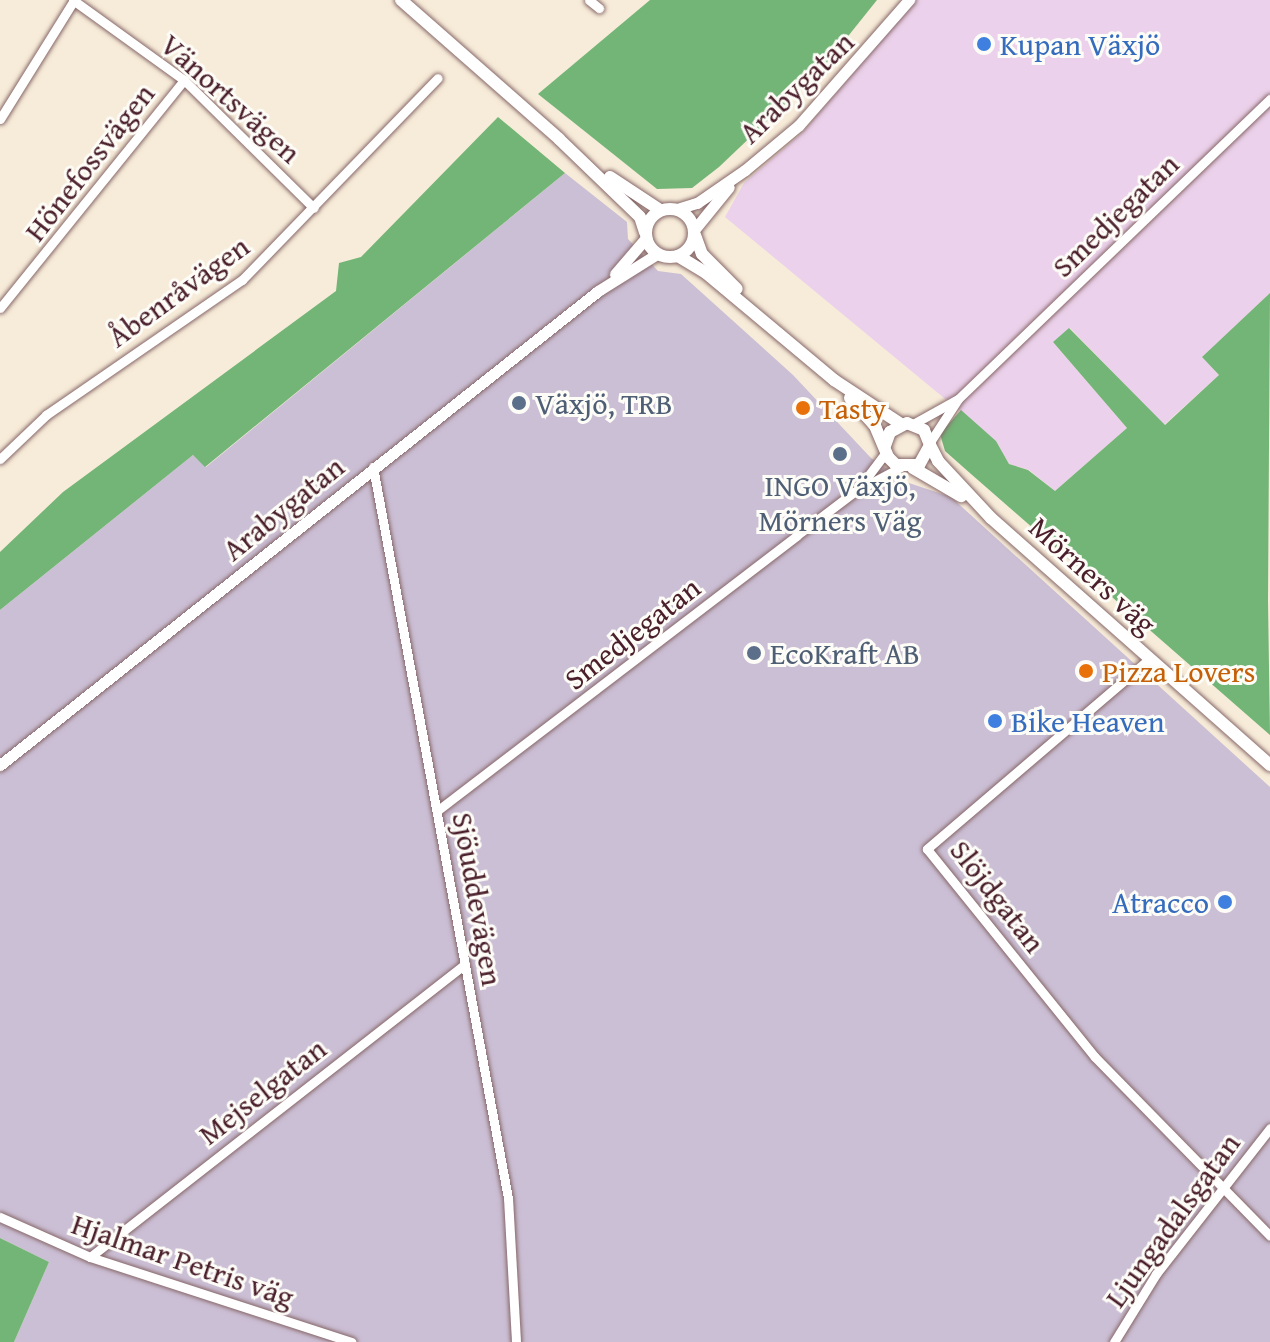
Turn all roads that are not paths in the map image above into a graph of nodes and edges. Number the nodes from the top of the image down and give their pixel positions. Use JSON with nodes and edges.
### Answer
{"nodes":[{"id":1,"x":73,"y":0,"type":"edge"},
{"id":2,"x":401,"y":0,"type":"edge"},
{"id":3,"x":589,"y":0,"type":"edge"},
{"id":4,"x":909,"y":0,"type":"edge"},
{"id":5,"x":599,"y":8,"type":"dead end"},
{"id":6,"x":438,"y":78,"type":"dead end"},
{"id":7,"x":184,"y":80,"type":"junction"},
{"id":8,"x":1270,"y":99,"type":"edge"},
{"id":9,"x":0,"y":119,"type":"edge"},
{"id":10,"x":559,"y":139,"type":"junction"},
{"id":11,"x":745,"y":170,"type":"junction"},
{"id":12,"x":314,"y":208,"type":"junction"},
{"id":13,"x":677,"y":209,"type":"junction"},
{"id":14,"x":660,"y":210,"type":"junction"},
{"id":15,"x":694,"y":232,"type":"junction"},
{"id":16,"x":646,"y":235,"type":"junction"},
{"id":17,"x":657,"y":254,"type":"junction"},
{"id":18,"x":678,"y":256,"type":"junction"},
{"id":19,"x":598,"y":291,"type":"junction"},
{"id":20,"x":0,"y":308,"type":"edge"},
{"id":21,"x":778,"y":331,"type":"junction"},
{"id":22,"x":834,"y":380,"type":"junction"},
{"id":23,"x":958,"y":399,"type":"junction"},
{"id":24,"x":907,"y":424,"type":"junction"},
{"id":25,"x":930,"y":443,"type":"junction"},
{"id":26,"x":886,"y":449,"type":"junction"},
{"id":27,"x":0,"y":459,"type":"edge"},
{"id":28,"x":373,"y":467,"type":"junction"},
{"id":29,"x":907,"y":467,"type":"junction"},
{"id":30,"x":854,"y":492,"type":"junction"},
{"id":31,"x":991,"y":518,"type":"junction"},
{"id":32,"x":1148,"y":660,"type":"junction"},
{"id":33,"x":0,"y":765,"type":"edge"},
{"id":34,"x":1270,"y":765,"type":"edge"},
{"id":35,"x":438,"y":810,"type":"junction"},
{"id":36,"x":465,"y":964,"type":"junction"},
{"id":37,"x":1270,"y":1128,"type":"edge"},
{"id":38,"x":1220,"y":1188,"type":"junction"},
{"id":39,"x":0,"y":1217,"type":"edge"},
{"id":40,"x":1270,"y":1236,"type":"edge"},
{"id":41,"x":90,"y":1257,"type":"junction"},
{"id":42,"x":352,"y":1342,"type":"edge"},
{"id":43,"x":516,"y":1342,"type":"edge"},
{"id":44,"x":1114,"y":1342,"type":"edge"}],
"edges":[{"from":1,"to":7,"type":"street","name":"Vänortsvägen"},
{"from":1,"to":9,"type":"street"},
{"from":2,"to":10,"type":"main road"},
{"from":3,"to":5,"type":"street"},
{"from":4,"to":11,"type":"street","name":"Arabygatan"},
{"from":6,"to":12,"type":"street","name":"Åbenråvägen"},
{"from":7,"to":12,"type":"street","name":"Vänortsvägen"},
{"from":7,"to":20,"type":"street","name":"Hönefossvägen"},
{"from":8,"to":23,"type":"street","name":"Smedjegatan"},
{"from":10,"to":14,"type":"main road"},
{"from":10,"to":16,"type":"main road"},
{"from":11,"to":13,"type":"street","name":"Arabygatan"},
{"from":11,"to":15,"type":"street","name":"Arabygatan"},
{"from":12,"to":27,"type":"street","name":"Åbenråvägen"},
{"from":13,"to":14,"type":"main road"},
{"from":13,"to":15,"type":"main road"},
{"from":14,"to":16,"type":"main road"},
{"from":15,"to":18,"type":"main road"},
{"from":15,"to":21,"type":"main road"},
{"from":16,"to":17,"type":"main road"},
{"from":16,"to":19,"type":"street","name":"Arabygatan"},
{"from":17,"to":18,"type":"main road"},
{"from":17,"to":19,"type":"street","name":"Arabygatan"},
{"from":18,"to":21,"type":"main road"},
{"from":19,"to":28,"type":"street","name":"Arabygatan"},
{"from":21,"to":22,"type":"main road"},
{"from":22,"to":24,"type":"main road"},
{"from":22,"to":26,"type":"main road"},
{"from":23,"to":24,"type":"street","name":"Smedjegatan"},
{"from":23,"to":25,"type":"street","name":"Smedjegatan"},
{"from":24,"to":25,"type":"main road"},
{"from":24,"to":26,"type":"main road"},
{"from":25,"to":29,"type":"main road"},
{"from":25,"to":31,"type":"main road","name":"Mörners väg"},
{"from":26,"to":29,"type":"main road"},
{"from":26,"to":30,"type":"street","name":"Smedjegatan"},
{"from":28,"to":33,"type":"street","name":"Arabygatan"},
{"from":28,"to":35,"type":"street","name":"Sjöuddevägen"},
{"from":29,"to":30,"type":"street","name":"Smedjegatan"},
{"from":29,"to":31,"type":"main road","name":"Mörners väg"},
{"from":30,"to":35,"type":"street","name":"Smedjegatan"},
{"from":31,"to":32,"type":"main road","name":"Mörners väg"},
{"from":32,"to":34,"type":"main road","name":"Mörners väg"},
{"from":32,"to":38,"type":"street","name":"Slöjdgatan"},
{"from":35,"to":36,"type":"street","name":"Sjöuddevägen"},
{"from":36,"to":41,"type":"street","name":"Mejselgatan"},
{"from":36,"to":43,"type":"street","name":"Sjöuddevägen"},
{"from":37,"to":38,"type":"street","name":"Ljungadalsgatan"},
{"from":38,"to":40,"type":"street"},
{"from":38,"to":44,"type":"street","name":"Ljungadalsgatan"},
{"from":39,"to":41,"type":"street","name":"Hjalmar Petris väg"},
{"from":41,"to":42,"type":"street","name":"Hjalmar Petris väg"}]}
